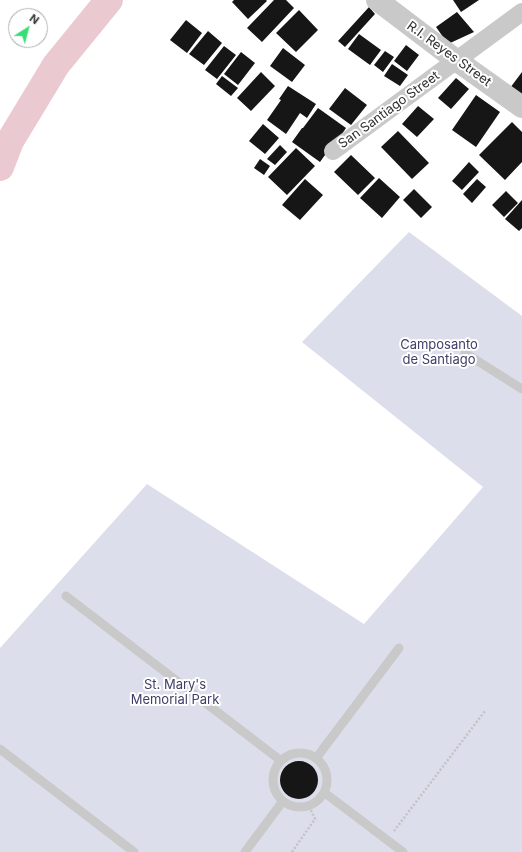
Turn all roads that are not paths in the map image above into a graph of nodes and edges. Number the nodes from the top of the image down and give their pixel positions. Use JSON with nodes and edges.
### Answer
{"nodes":[{"id":1,"x":377,"y":0,"type":"edge"},
{"id":2,"x":522,"y":12,"type":"edge"},
{"id":3,"x":456,"y":60,"type":"junction"},
{"id":4,"x":522,"y":106,"type":"edge"},
{"id":5,"x":333,"y":151,"type":"dead end"},
{"id":6,"x":465,"y":353,"type":"dead end"},
{"id":7,"x":522,"y":389,"type":"edge"},
{"id":8,"x":66,"y":596,"type":"dead end"},
{"id":9,"x":399,"y":648,"type":"dead end"},
{"id":10,"x":0,"y":749,"type":"edge"},
{"id":11,"x":317,"y":757,"type":"junction"},
{"id":12,"x":280,"y":760,"type":"junction"},
{"id":13,"x":325,"y":793,"type":"junction"},
{"id":14,"x":282,"y":801,"type":"junction"},
{"id":15,"x":134,"y":852,"type":"edge"},
{"id":16,"x":245,"y":852,"type":"edge"},
{"id":17,"x":403,"y":852,"type":"edge"}],
"edges":[{"from":1,"to":3,"type":"street","name":"R.I. Reyes Street"},
{"from":2,"to":3,"type":"street","name":"San Santiago Street"},
{"from":3,"to":4,"type":"street","name":"R.I. Reyes Street"},
{"from":3,"to":5,"type":"street","name":"San Santiago Street"},
{"from":6,"to":7,"type":"lane"},
{"from":8,"to":12,"type":"lane"},
{"from":9,"to":11,"type":"lane"},
{"from":10,"to":15,"type":"lane"},
{"from":11,"to":12,"type":"lane"},
{"from":11,"to":13,"type":"lane"},
{"from":12,"to":14,"type":"lane"},
{"from":13,"to":14,"type":"lane"},
{"from":13,"to":17,"type":"lane"},
{"from":14,"to":16,"type":"lane"}]}
